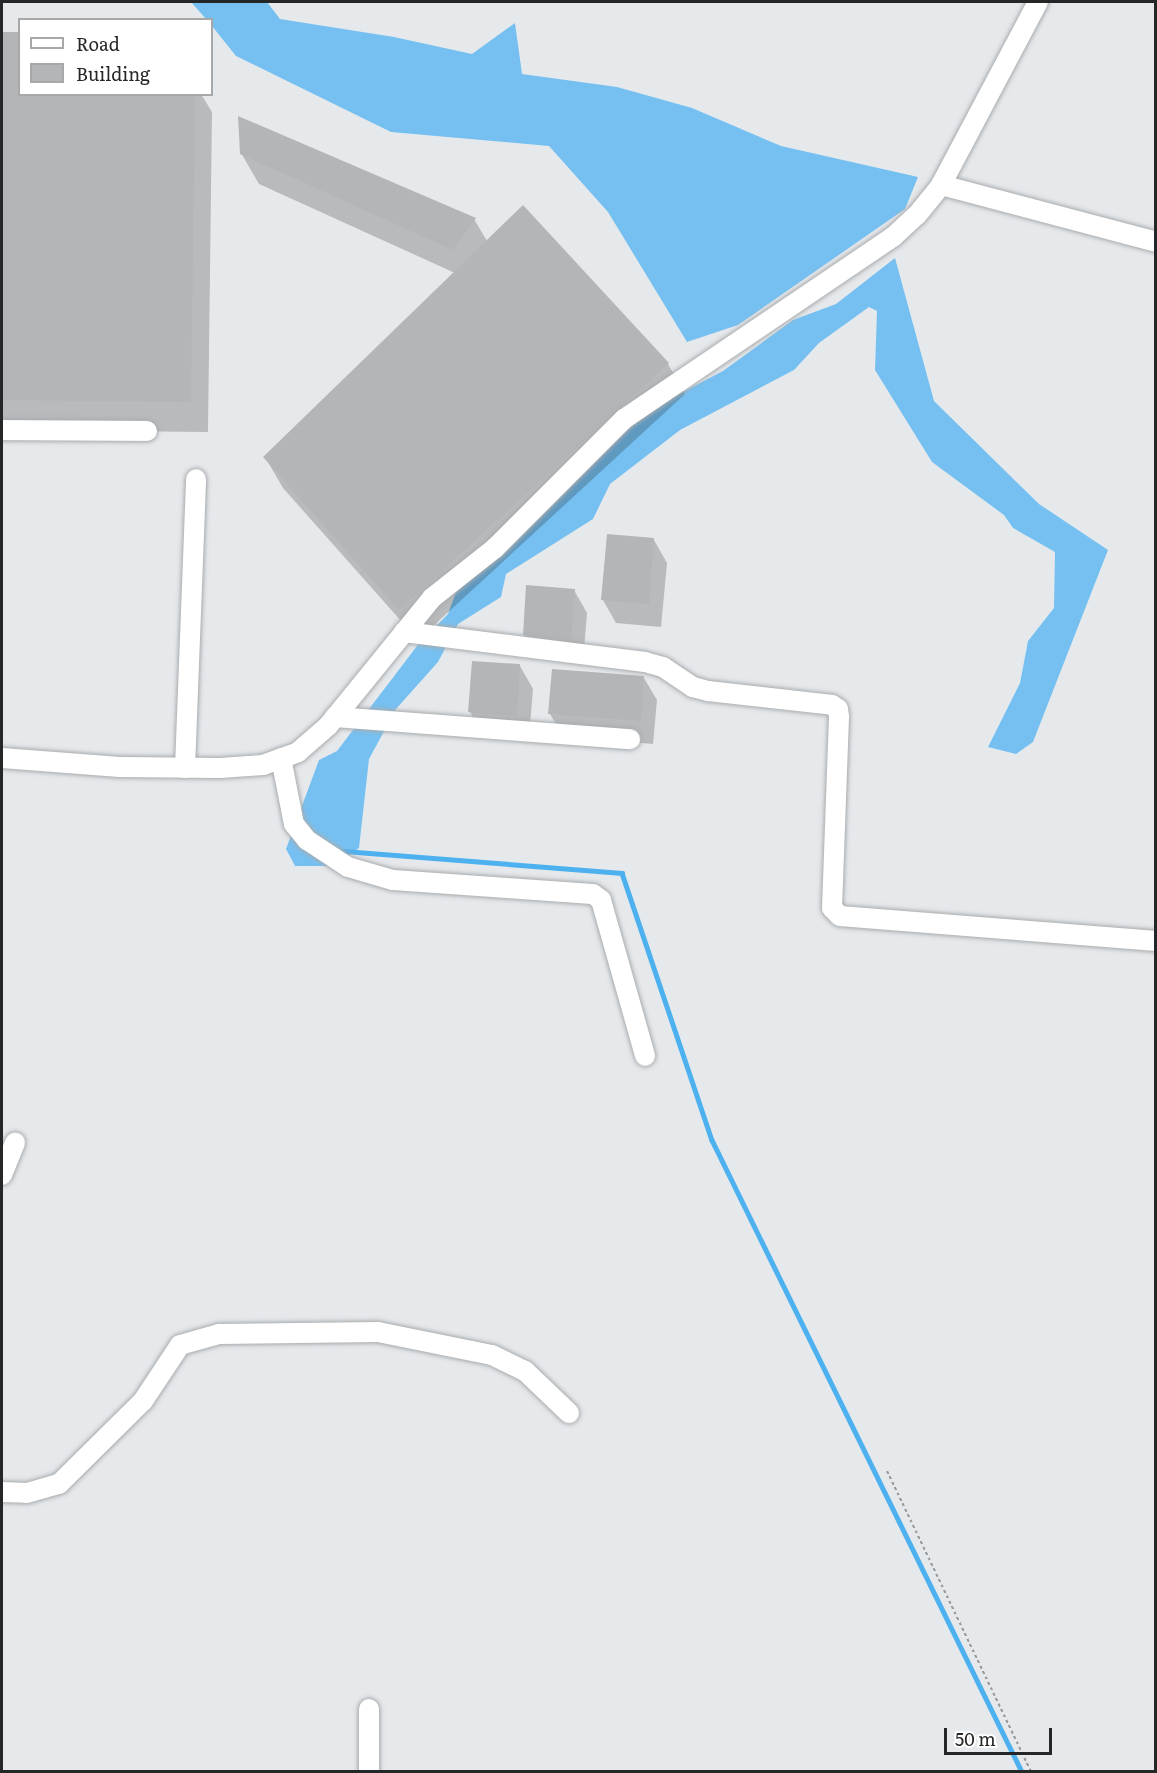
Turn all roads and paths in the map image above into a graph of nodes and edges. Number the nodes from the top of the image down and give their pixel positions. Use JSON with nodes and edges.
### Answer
{"nodes":[{"id":1,"x":1038,"y":2,"type":"edge"},
{"id":2,"x":941,"y":186,"type":"junction"},
{"id":3,"x":1155,"y":242,"type":"edge"},
{"id":4,"x":2,"y":430,"type":"edge"},
{"id":5,"x":147,"y":431,"type":"dead end"},
{"id":6,"x":196,"y":479,"type":"dead end"},
{"id":7,"x":404,"y":632,"type":"junction"},
{"id":8,"x":335,"y":717,"type":"junction"},
{"id":9,"x":630,"y":739,"type":"dead end"},
{"id":10,"x":2,"y":758,"type":"edge"},
{"id":11,"x":281,"y":758,"type":"junction"},
{"id":12,"x":185,"y":768,"type":"junction"},
{"id":13,"x":1155,"y":941,"type":"edge"},
{"id":14,"x":645,"y":1056,"type":"dead end"},
{"id":15,"x":15,"y":1142,"type":"dead end"},
{"id":16,"x":2,"y":1175,"type":"edge"},
{"id":17,"x":569,"y":1413,"type":"dead end"},
{"id":18,"x":887,"y":1471,"type":"dead end"},
{"id":19,"x":2,"y":1492,"type":"edge"},
{"id":20,"x":369,"y":1709,"type":"dead end"},
{"id":21,"x":369,"y":1772,"type":"edge"},
{"id":22,"x":1031,"y":1772,"type":"edge"}],
"edges":[{"from":1,"to":2,"type":"street"},
{"from":2,"to":3,"type":"street"},
{"from":2,"to":7,"type":"street"},
{"from":4,"to":5,"type":"street"},
{"from":6,"to":12,"type":"street"},
{"from":7,"to":8,"type":"street"},
{"from":7,"to":13,"type":"street"},
{"from":8,"to":9,"type":"street"},
{"from":8,"to":11,"type":"street"},
{"from":10,"to":12,"type":"street"},
{"from":11,"to":12,"type":"street"},
{"from":11,"to":14,"type":"street"},
{"from":15,"to":16,"type":"street"},
{"from":17,"to":19,"type":"street"},
{"from":18,"to":22,"type":"path"},
{"from":20,"to":21,"type":"street"}]}
